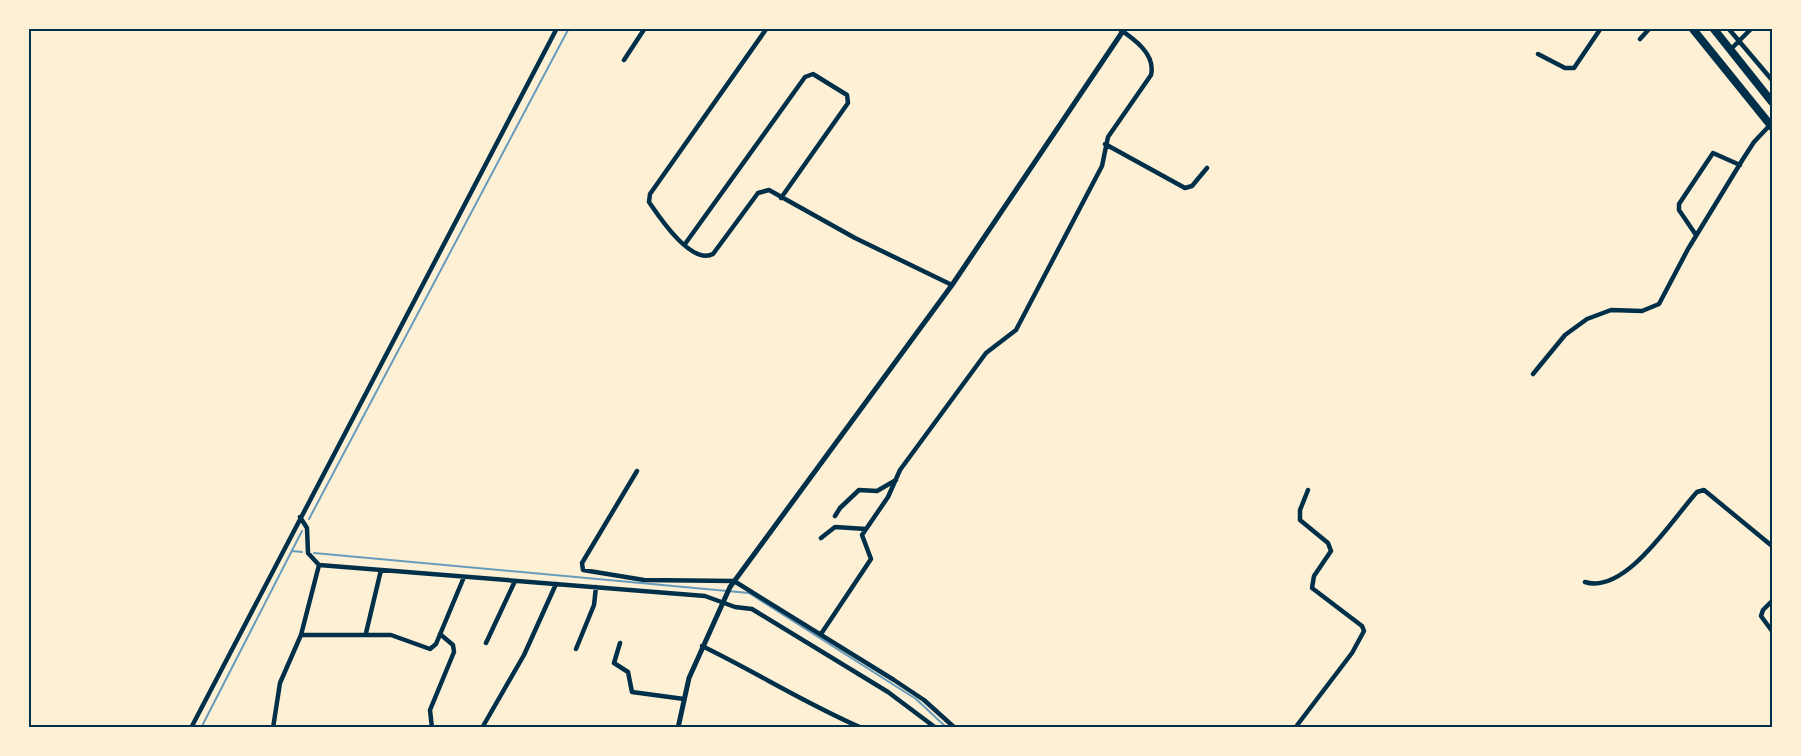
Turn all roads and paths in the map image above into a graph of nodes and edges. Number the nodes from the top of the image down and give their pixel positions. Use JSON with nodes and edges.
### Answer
{"nodes":[{"id":1,"x":557,"y":28,"type":"edge"},
{"id":2,"x":645,"y":28,"type":"edge"},
{"id":3,"x":767,"y":28,"type":"edge"},
{"id":4,"x":1601,"y":28,"type":"edge"},
{"id":5,"x":1650,"y":28,"type":"edge"},
{"id":6,"x":1692,"y":28,"type":"edge"},
{"id":7,"x":1713,"y":28,"type":"edge"},
{"id":8,"x":1728,"y":28,"type":"edge"},
{"id":9,"x":1752,"y":28,"type":"edge"},
{"id":10,"x":1122,"y":29,"type":"edge"},
{"id":11,"x":1640,"y":39,"type":"dead end"},
{"id":12,"x":1740,"y":42,"type":"junction"},
{"id":13,"x":1730,"y":50,"type":"junction"},
{"id":14,"x":1538,"y":54,"type":"dead end"},
{"id":15,"x":624,"y":60,"type":"dead end"},
{"id":16,"x":1773,"y":80,"type":"edge"},
{"id":17,"x":1772,"y":100,"type":"edge"},
{"id":18,"x":1772,"y":126,"type":"edge"},
{"id":19,"x":1105,"y":144,"type":"junction"},
{"id":20,"x":1740,"y":165,"type":"junction"},
{"id":21,"x":1207,"y":168,"type":"dead end"},
{"id":22,"x":781,"y":198,"type":"junction"},
{"id":23,"x":1696,"y":235,"type":"junction"},
{"id":24,"x":685,"y":244,"type":"junction"},
{"id":25,"x":952,"y":285,"type":"junction"},
{"id":26,"x":1533,"y":374,"type":"dead end"},
{"id":27,"x":637,"y":471,"type":"dead end"},
{"id":28,"x":896,"y":480,"type":"junction"},
{"id":29,"x":1308,"y":490,"type":"dead end"},
{"id":30,"x":835,"y":516,"type":"dead end"},
{"id":31,"x":300,"y":517,"type":"junction"},
{"id":32,"x":866,"y":529,"type":"junction"},
{"id":33,"x":821,"y":538,"type":"dead end"},
{"id":34,"x":1773,"y":546,"type":"edge"},
{"id":35,"x":319,"y":565,"type":"junction"},
{"id":36,"x":381,"y":570,"type":"junction"},
{"id":37,"x":464,"y":577,"type":"junction"},
{"id":38,"x":515,"y":580,"type":"junction"},
{"id":39,"x":734,"y":581,"type":"junction"},
{"id":40,"x":1585,"y":582,"type":"dead end"},
{"id":41,"x":556,"y":584,"type":"junction"},
{"id":42,"x":596,"y":587,"type":"junction"},
{"id":43,"x":724,"y":600,"type":"junction"},
{"id":44,"x":1773,"y":601,"type":"edge"},
{"id":45,"x":1773,"y":631,"type":"edge"},
{"id":46,"x":366,"y":633,"type":"junction"},
{"id":47,"x":440,"y":634,"type":"junction"},
{"id":48,"x":820,"y":634,"type":"junction"},
{"id":49,"x":301,"y":635,"type":"junction"},
{"id":50,"x":486,"y":643,"type":"dead end"},
{"id":51,"x":620,"y":643,"type":"dead end"},
{"id":52,"x":702,"y":646,"type":"junction"},
{"id":53,"x":576,"y":649,"type":"dead end"},
{"id":54,"x":684,"y":699,"type":"junction"},
{"id":55,"x":191,"y":728,"type":"edge"},
{"id":56,"x":273,"y":728,"type":"edge"},
{"id":57,"x":432,"y":728,"type":"edge"},
{"id":58,"x":482,"y":728,"type":"edge"},
{"id":59,"x":678,"y":728,"type":"edge"},
{"id":60,"x":862,"y":728,"type":"edge"},
{"id":61,"x":936,"y":728,"type":"edge"},
{"id":62,"x":955,"y":728,"type":"edge"},
{"id":63,"x":1295,"y":728,"type":"edge"}],
"edges":[{"from":1,"to":31,"type":"street"},
{"from":2,"to":15,"type":"street"},
{"from":3,"to":24,"type":"street"},
{"from":4,"to":14,"type":"street"},
{"from":5,"to":11,"type":"street"},
{"from":6,"to":18,"type":"highway"},
{"from":7,"to":13,"type":"highway"},
{"from":8,"to":12,"type":"street"},
{"from":9,"to":12,"type":"street"},
{"from":10,"to":19,"type":"street"},
{"from":10,"to":25,"type":"street"},
{"from":12,"to":13,"type":"street"},
{"from":12,"to":16,"type":"street"},
{"from":13,"to":17,"type":"highway"},
{"from":18,"to":20,"type":"street"},
{"from":19,"to":21,"type":"street"},
{"from":19,"to":28,"type":"street"},
{"from":20,"to":23,"type":"street"},
{"from":20,"to":23,"type":"street"},
{"from":22,"to":24,"type":"street"},
{"from":22,"to":24,"type":"street"},
{"from":22,"to":25,"type":"street"},
{"from":23,"to":26,"type":"street"},
{"from":25,"to":39,"type":"street"},
{"from":27,"to":39,"type":"street"},
{"from":28,"to":30,"type":"street"},
{"from":28,"to":32,"type":"street"},
{"from":29,"to":63,"type":"street"},
{"from":31,"to":35,"type":"street"},
{"from":31,"to":55,"type":"street"},
{"from":32,"to":33,"type":"street"},
{"from":32,"to":48,"type":"street"},
{"from":34,"to":40,"type":"street"},
{"from":35,"to":36,"type":"street"},
{"from":35,"to":49,"type":"street"},
{"from":36,"to":37,"type":"street"},
{"from":36,"to":46,"type":"street"},
{"from":37,"to":38,"type":"street"},
{"from":37,"to":47,"type":"street"},
{"from":38,"to":41,"type":"street"},
{"from":38,"to":50,"type":"street"},
{"from":39,"to":43,"type":"street"},
{"from":39,"to":48,"type":"street"},
{"from":41,"to":42,"type":"street"},
{"from":41,"to":58,"type":"street"},
{"from":42,"to":43,"type":"street"},
{"from":42,"to":53,"type":"street"},
{"from":43,"to":52,"type":"street"},
{"from":43,"to":61,"type":"street"},
{"from":44,"to":45,"type":"street"},
{"from":46,"to":47,"type":"street"},
{"from":46,"to":49,"type":"street"},
{"from":47,"to":57,"type":"street"},
{"from":48,"to":62,"type":"street"},
{"from":49,"to":56,"type":"street"},
{"from":51,"to":54,"type":"street"},
{"from":52,"to":54,"type":"street"},
{"from":52,"to":60,"type":"street"},
{"from":54,"to":59,"type":"street"}]}
